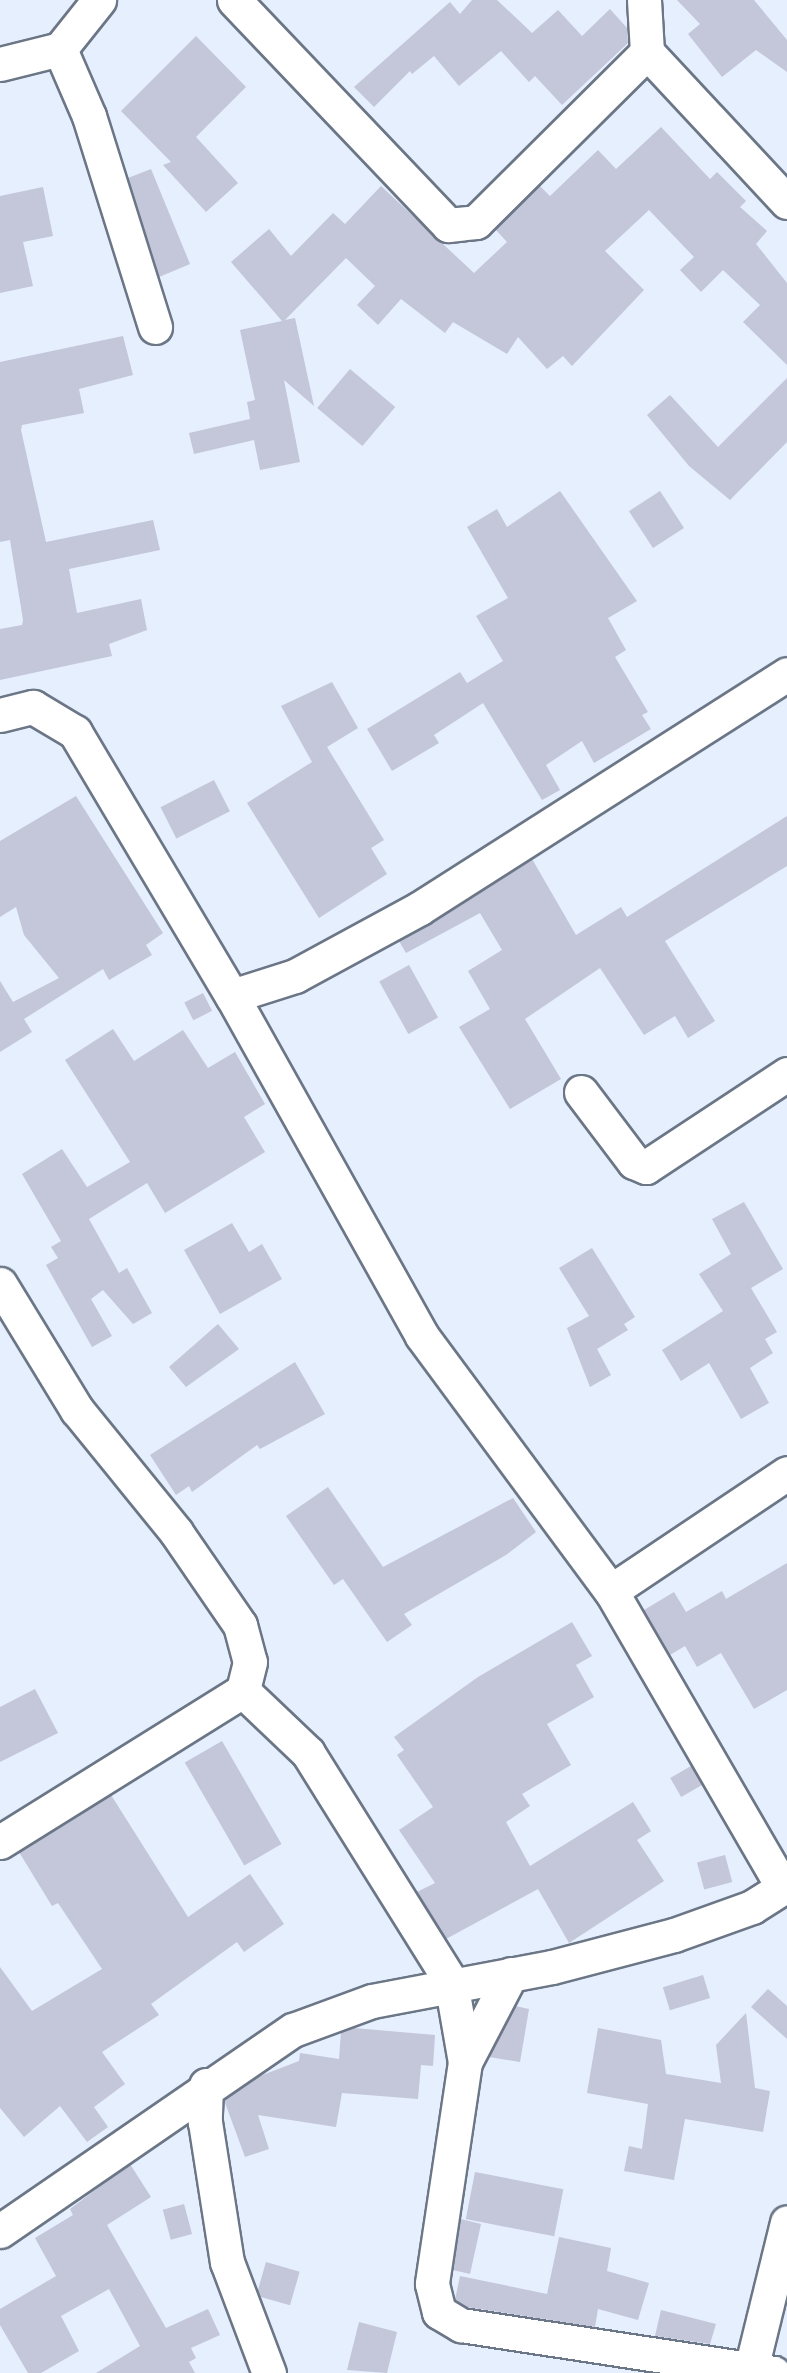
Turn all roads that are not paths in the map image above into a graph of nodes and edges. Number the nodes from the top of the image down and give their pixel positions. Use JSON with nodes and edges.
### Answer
{"nodes":[{"id":1,"x":99,"y":0,"type":"edge"},
{"id":2,"x":234,"y":0,"type":"edge"},
{"id":3,"x":644,"y":0,"type":"edge"},
{"id":4,"x":60,"y":49,"type":"junction"},
{"id":5,"x":647,"y":52,"type":"junction"},
{"id":6,"x":0,"y":64,"type":"edge"},
{"id":7,"x":787,"y":202,"type":"edge"},
{"id":8,"x":155,"y":327,"type":"dead end"},
{"id":9,"x":787,"y":674,"type":"edge"},
{"id":10,"x":0,"y":715,"type":"edge"},
{"id":11,"x":232,"y":996,"type":"junction"},
{"id":12,"x":787,"y":1074,"type":"edge"},
{"id":13,"x":581,"y":1092,"type":"dead end"},
{"id":14,"x":0,"y":1284,"type":"edge"},
{"id":15,"x":787,"y":1473,"type":"edge"},
{"id":16,"x":611,"y":1591,"type":"junction"},
{"id":17,"x":243,"y":1691,"type":"junction"},
{"id":18,"x":0,"y":1842,"type":"edge"},
{"id":19,"x":785,"y":1886,"type":"edge"},
{"id":20,"x":511,"y":1974,"type":"junction"},
{"id":21,"x":451,"y":1982,"type":"junction"},
{"id":22,"x":465,"y":2062,"type":"junction"},
{"id":23,"x":206,"y":2085,"type":"junction"},
{"id":24,"x":787,"y":2222,"type":"edge"},
{"id":25,"x":0,"y":2230,"type":"edge"},
{"id":26,"x":762,"y":2371,"type":"edge"},
{"id":27,"x":269,"y":2373,"type":"edge"}],
"edges":[{"from":1,"to":4,"type":"street"},
{"from":2,"to":5,"type":"street"},
{"from":3,"to":5,"type":"street"},
{"from":4,"to":6,"type":"street"},
{"from":4,"to":8,"type":"street"},
{"from":5,"to":7,"type":"street"},
{"from":9,"to":11,"type":"street"},
{"from":10,"to":11,"type":"street"},
{"from":11,"to":16,"type":"street"},
{"from":12,"to":13,"type":"street"},
{"from":14,"to":17,"type":"street"},
{"from":15,"to":16,"type":"street"},
{"from":16,"to":19,"type":"street"},
{"from":17,"to":18,"type":"street"},
{"from":17,"to":21,"type":"street"},
{"from":19,"to":20,"type":"street"},
{"from":20,"to":21,"type":"street"},
{"from":20,"to":22,"type":"street"},
{"from":21,"to":22,"type":"street"},
{"from":21,"to":23,"type":"street"},
{"from":22,"to":26,"type":"street"},
{"from":23,"to":25,"type":"street"},
{"from":23,"to":27,"type":"street"},
{"from":24,"to":26,"type":"street"}]}
